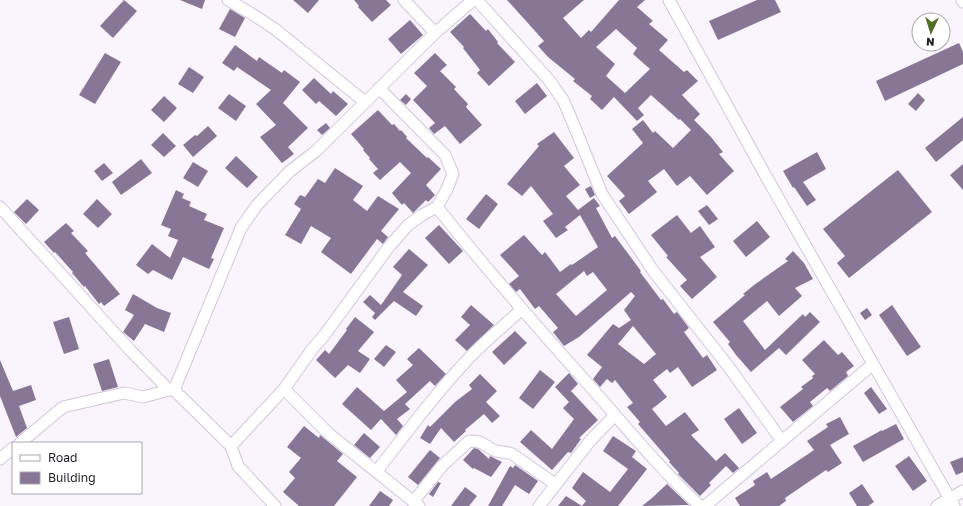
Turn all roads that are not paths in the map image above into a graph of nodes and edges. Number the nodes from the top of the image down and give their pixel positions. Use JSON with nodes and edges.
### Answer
{"nodes":[{"id":1,"x":228,"y":0,"type":"edge"},
{"id":2,"x":404,"y":0,"type":"edge"},
{"id":3,"x":473,"y":0,"type":"edge"},
{"id":4,"x":477,"y":0,"type":"edge"},
{"id":5,"x":669,"y":0,"type":"edge"},
{"id":6,"x":435,"y":33,"type":"junction"},
{"id":7,"x":379,"y":88,"type":"junction"},
{"id":8,"x":365,"y":102,"type":"junction"},
{"id":9,"x":0,"y":207,"type":"edge"},
{"id":10,"x":437,"y":208,"type":"junction"},
{"id":11,"x":522,"y":309,"type":"junction"},
{"id":12,"x":873,"y":364,"type":"junction"},
{"id":13,"x":284,"y":389,"type":"junction"},
{"id":14,"x":171,"y":390,"type":"junction"},
{"id":15,"x":615,"y":415,"type":"junction"},
{"id":16,"x":782,"y":441,"type":"junction"},
{"id":17,"x":21,"y":442,"type":"edge"},
{"id":18,"x":231,"y":446,"type":"junction"},
{"id":19,"x":12,"y":449,"type":"edge"},
{"id":20,"x":0,"y":459,"type":"edge"},
{"id":21,"x":377,"y":471,"type":"junction"},
{"id":22,"x":555,"y":484,"type":"junction"},
{"id":23,"x":963,"y":491,"type":"edge"},
{"id":24,"x":951,"y":502,"type":"edge"},
{"id":25,"x":416,"y":504,"type":"edge"},
{"id":26,"x":275,"y":506,"type":"edge"},
{"id":27,"x":539,"y":506,"type":"edge"},
{"id":28,"x":700,"y":506,"type":"edge"},
{"id":29,"x":705,"y":506,"type":"edge"},
{"id":30,"x":937,"y":506,"type":"edge"}],
"edges":[{"from":1,"to":8,"type":"street"},
{"from":2,"to":6,"type":"street"},
{"from":3,"to":6,"type":"street"},
{"from":4,"to":16,"type":"street"},
{"from":5,"to":12,"type":"street"},
{"from":6,"to":7,"type":"street"},
{"from":7,"to":8,"type":"street"},
{"from":7,"to":10,"type":"street"},
{"from":8,"to":14,"type":"street"},
{"from":9,"to":14,"type":"street"},
{"from":10,"to":11,"type":"street"},
{"from":10,"to":13,"type":"street"},
{"from":11,"to":15,"type":"street"},
{"from":11,"to":21,"type":"street"},
{"from":12,"to":16,"type":"street"},
{"from":12,"to":24,"type":"street"},
{"from":13,"to":18,"type":"street"},
{"from":13,"to":21,"type":"street"},
{"from":14,"to":17,"type":"street"},
{"from":14,"to":18,"type":"street"},
{"from":15,"to":22,"type":"street"},
{"from":15,"to":28,"type":"street"},
{"from":16,"to":29,"type":"street"},
{"from":18,"to":26,"type":"street"},
{"from":19,"to":20,"type":"street"},
{"from":21,"to":25,"type":"street"},
{"from":22,"to":25,"type":"street"},
{"from":22,"to":27,"type":"street"},
{"from":23,"to":24,"type":"street"},
{"from":24,"to":30,"type":"street"}]}
